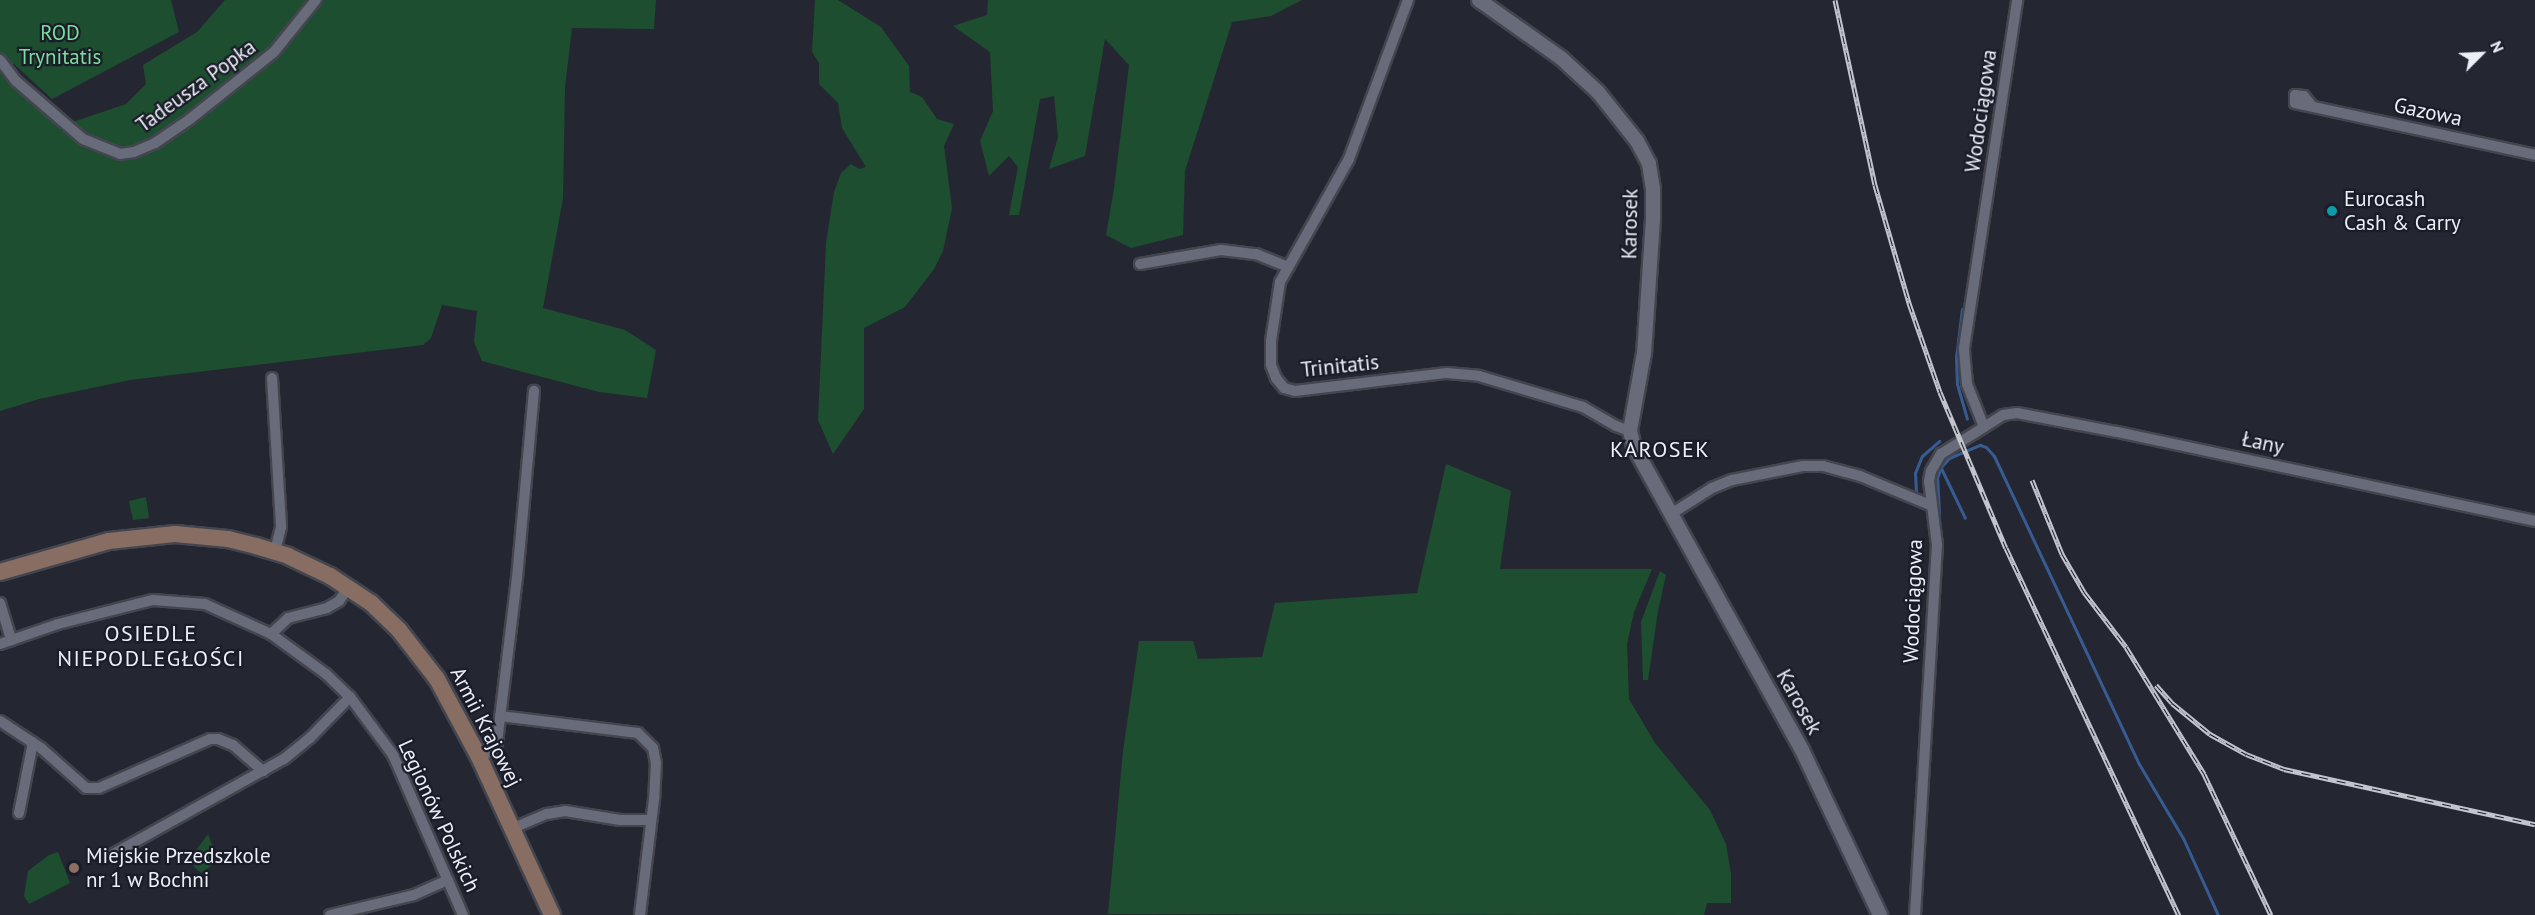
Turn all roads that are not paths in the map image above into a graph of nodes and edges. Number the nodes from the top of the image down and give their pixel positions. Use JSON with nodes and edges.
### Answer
{"nodes":[{"id":1,"x":316,"y":0,"type":"edge"},
{"id":2,"x":1408,"y":0,"type":"edge"},
{"id":3,"x":1479,"y":0,"type":"edge"},
{"id":4,"x":2017,"y":0,"type":"edge"},
{"id":5,"x":0,"y":60,"type":"edge"},
{"id":6,"x":2312,"y":106,"type":"dead end"},
{"id":7,"x":2535,"y":155,"type":"edge"},
{"id":8,"x":1140,"y":264,"type":"dead end"},
{"id":9,"x":1288,"y":267,"type":"junction"},
{"id":10,"x":272,"y":378,"type":"dead end"},
{"id":11,"x":534,"y":392,"type":"dead end"},
{"id":12,"x":1984,"y":427,"type":"junction"},
{"id":13,"x":1630,"y":431,"type":"junction"},
{"id":14,"x":1930,"y":505,"type":"junction"},
{"id":15,"x":1671,"y":514,"type":"junction"},
{"id":16,"x":2535,"y":521,"type":"edge"},
{"id":17,"x":275,"y":551,"type":"junction"},
{"id":18,"x":0,"y":572,"type":"edge"},
{"id":19,"x":348,"y":588,"type":"junction"},
{"id":20,"x":0,"y":603,"type":"edge"},
{"id":21,"x":271,"y":634,"type":"junction"},
{"id":22,"x":5,"y":642,"type":"edge"},
{"id":23,"x":350,"y":698,"type":"junction"},
{"id":24,"x":500,"y":716,"type":"junction"},
{"id":25,"x":0,"y":721,"type":"edge"},
{"id":26,"x":33,"y":742,"type":"junction"},
{"id":27,"x":479,"y":757,"type":"junction"},
{"id":28,"x":263,"y":771,"type":"junction"},
{"id":29,"x":20,"y":813,"type":"dead end"},
{"id":30,"x":651,"y":820,"type":"junction"},
{"id":31,"x":512,"y":829,"type":"junction"},
{"id":32,"x":112,"y":854,"type":"dead end"},
{"id":33,"x":448,"y":880,"type":"junction"},
{"id":34,"x":330,"y":915,"type":"edge"},
{"id":35,"x":463,"y":915,"type":"edge"},
{"id":36,"x":552,"y":915,"type":"edge"},
{"id":37,"x":640,"y":915,"type":"edge"},
{"id":38,"x":1880,"y":915,"type":"edge"},
{"id":39,"x":1915,"y":915,"type":"edge"}],
"edges":[{"from":1,"to":5,"type":"street","name":"Tadeusza Popka"},
{"from":2,"to":9,"type":"street","name":"Trinitatis"},
{"from":3,"to":13,"type":"street","name":"Karosek"},
{"from":4,"to":12,"type":"street","name":"Wodociągowa"},
{"from":6,"to":7,"type":"street","name":"Gazowa"},
{"from":8,"to":9,"type":"street"},
{"from":9,"to":13,"type":"street","name":"Trinitatis"},
{"from":10,"to":17,"type":"street"},
{"from":11,"to":24,"type":"street"},
{"from":12,"to":14,"type":"street","name":"Wodociągowa"},
{"from":12,"to":16,"type":"street","name":"Łany"},
{"from":13,"to":15,"type":"street","name":"Karosek"},
{"from":14,"to":15,"type":"street"},
{"from":14,"to":39,"type":"street","name":"Wodociągowa"},
{"from":15,"to":38,"type":"street","name":"Karosek"},
{"from":17,"to":18,"type":"main road","name":"Armii Krajowej"},
{"from":17,"to":19,"type":"main road","name":"Armii Krajowej"},
{"from":19,"to":21,"type":"street"},
{"from":19,"to":27,"type":"main road","name":"Armii Krajowej"},
{"from":20,"to":22,"type":"street"},
{"from":21,"to":22,"type":"street","name":"Legionów Polskich"},
{"from":21,"to":23,"type":"street","name":"Legionów Polskich"},
{"from":23,"to":28,"type":"street"},
{"from":23,"to":33,"type":"street","name":"Legionów Polskich"},
{"from":24,"to":27,"type":"street"},
{"from":24,"to":30,"type":"street"},
{"from":25,"to":26,"type":"street"},
{"from":26,"to":28,"type":"street"},
{"from":26,"to":29,"type":"street"},
{"from":27,"to":31,"type":"main road","name":"Armii Krajowej"},
{"from":28,"to":32,"type":"street"},
{"from":30,"to":31,"type":"street"},
{"from":30,"to":37,"type":"street"},
{"from":31,"to":36,"type":"main road","name":"Armii Krajowej"},
{"from":33,"to":34,"type":"street"},
{"from":33,"to":35,"type":"street","name":"Legionów Polskich"}]}
